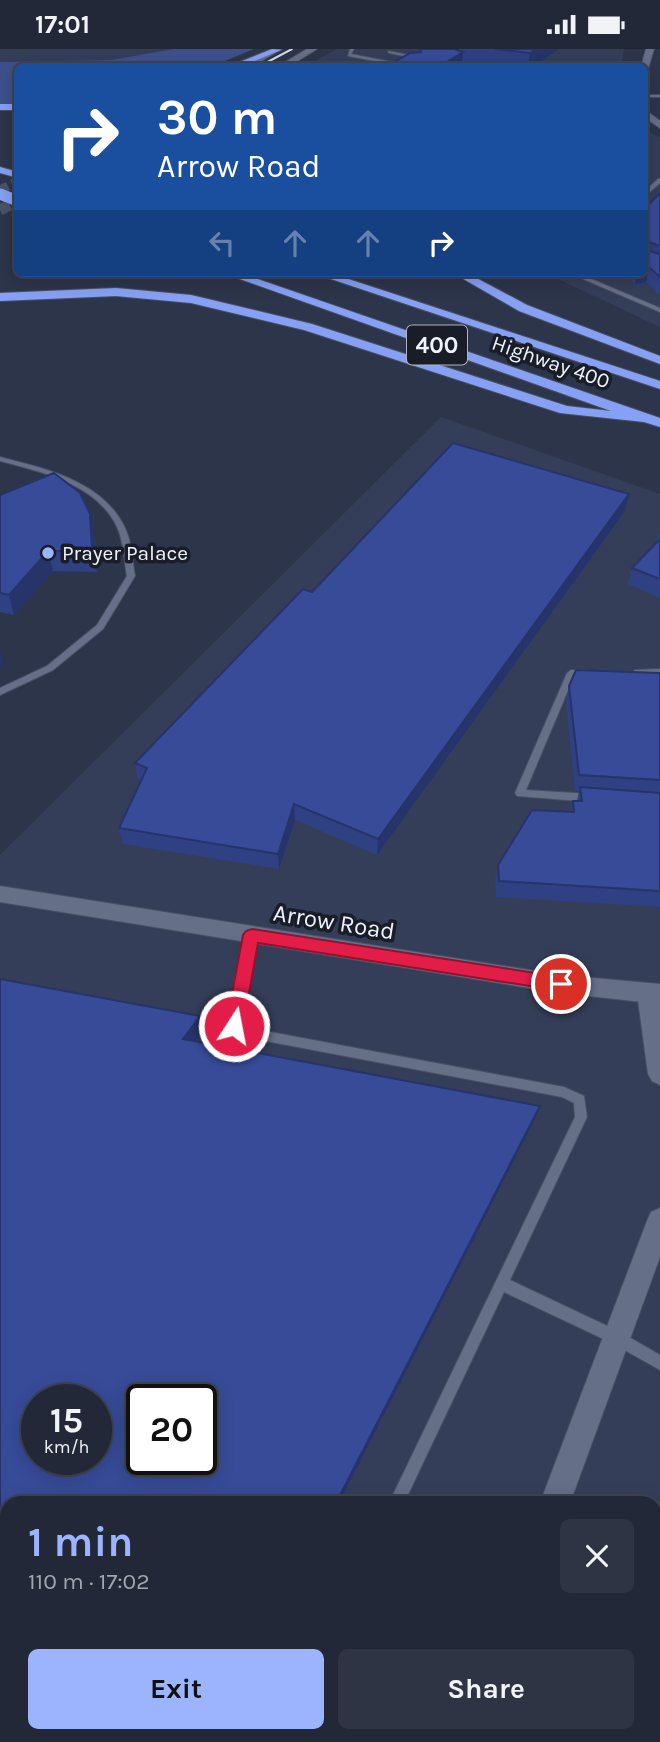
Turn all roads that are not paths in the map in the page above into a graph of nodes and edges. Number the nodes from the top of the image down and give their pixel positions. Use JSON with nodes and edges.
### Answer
{"nodes":[{"id":1,"x":278,"y":49,"type":"edge"},
{"id":2,"x":313,"y":49,"type":"edge"},
{"id":3,"x":396,"y":49,"type":"edge"},
{"id":4,"x":649,"y":50,"type":"edge"},
{"id":5,"x":351,"y":52,"type":"edge"},
{"id":6,"x":389,"y":53,"type":"junction"},
{"id":7,"x":660,"y":53,"type":"edge"},
{"id":8,"x":423,"y":58,"type":"edge"},
{"id":9,"x":377,"y":59,"type":"junction"},
{"id":10,"x":241,"y":63,"type":"edge"},
{"id":11,"x":252,"y":63,"type":"edge"},
{"id":12,"x":288,"y":63,"type":"edge"},
{"id":13,"x":349,"y":63,"type":"dead end"},
{"id":14,"x":396,"y":63,"type":"edge"},
{"id":15,"x":240,"y":277,"type":"edge"},
{"id":16,"x":331,"y":277,"type":"edge"},
{"id":17,"x":466,"y":277,"type":"edge"},
{"id":18,"x":582,"y":277,"type":"edge"},
{"id":19,"x":0,"y":297,"type":"edge"},
{"id":20,"x":660,"y":310,"type":"edge"},
{"id":21,"x":660,"y":360,"type":"edge"},
{"id":22,"x":660,"y":385,"type":"edge"},
{"id":23,"x":645,"y":418,"type":"junction"},
{"id":24,"x":660,"y":423,"type":"edge"},
{"id":25,"x":0,"y":459,"type":"edge"},
{"id":26,"x":660,"y":672,"type":"edge"},
{"id":27,"x":596,"y":673,"type":"edge"},
{"id":28,"x":622,"y":673,"type":"edge"},
{"id":29,"x":0,"y":692,"type":"edge"},
{"id":30,"x":596,"y":798,"type":"edge"},
{"id":31,"x":0,"y":894,"type":"edge"},
{"id":32,"x":252,"y":935,"type":"junction"},
{"id":33,"x":654,"y":993,"type":"edge"},
{"id":34,"x":660,"y":1074,"type":"edge"},
{"id":35,"x":660,"y":1221,"type":"edge"},
{"id":36,"x":501,"y":1283,"type":"junction"},
{"id":37,"x":617,"y":1338,"type":"junction"},
{"id":38,"x":660,"y":1363,"type":"edge"},
{"id":39,"x":399,"y":1496,"type":"edge"},
{"id":40,"x":558,"y":1496,"type":"edge"}],
"edges":[{"from":1,"to":10,"type":"highway"},
{"from":1,"to":11,"type":"street"},
{"from":2,"to":12,"type":"street"},
{"from":3,"to":6,"type":"lane"},
{"from":4,"to":7,"type":"lane"},
{"from":5,"to":9,"type":"lane"},
{"from":5,"to":13,"type":"lane"},
{"from":6,"to":8,"type":"lane"},
{"from":6,"to":9,"type":"lane"},
{"from":9,"to":14,"type":"lane"},
{"from":15,"to":23,"type":"highway","name":"Highway 400","number":"400"},
{"from":16,"to":22,"type":"highway","name":"Highway 400","number":"400"},
{"from":17,"to":21,"type":"highway"},
{"from":18,"to":20,"type":"lane"},
{"from":19,"to":23,"type":"highway"},
{"from":23,"to":24,"type":"highway","name":"Highway 400","number":"400"},
{"from":25,"to":29,"type":"lane"},
{"from":26,"to":28,"type":"lane"},
{"from":27,"to":30,"type":"lane"},
{"from":31,"to":32,"type":"street","name":"Arrow Road"},
{"from":32,"to":33,"type":"street","name":"Arrow Road"},
{"from":32,"to":36,"type":"lane"},
{"from":33,"to":34,"type":"street"},
{"from":35,"to":37,"type":"street"},
{"from":36,"to":37,"type":"lane"},
{"from":36,"to":39,"type":"lane"},
{"from":37,"to":38,"type":"lane"},
{"from":37,"to":40,"type":"street"}]}
